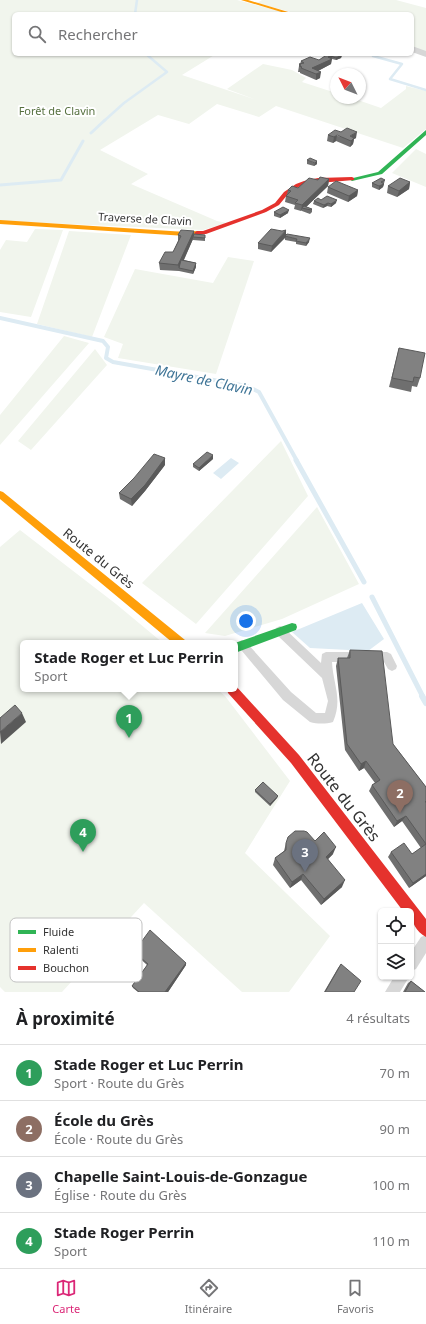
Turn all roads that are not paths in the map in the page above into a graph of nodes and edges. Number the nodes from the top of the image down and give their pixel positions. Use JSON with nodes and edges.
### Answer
{"nodes":[{"id":1,"x":243,"y":0,"type":"edge"},
{"id":2,"x":286,"y":12,"type":"edge"},
{"id":3,"x":414,"y":50,"type":"edge"},
{"id":4,"x":426,"y":54,"type":"edge"},
{"id":5,"x":426,"y":132,"type":"edge"},
{"id":6,"x":0,"y":222,"type":"edge"},
{"id":7,"x":0,"y":494,"type":"edge"},
{"id":8,"x":292,"y":627,"type":"dead end"},
{"id":9,"x":280,"y":631,"type":"junction"},
{"id":10,"x":177,"y":640,"type":"edge"},
{"id":11,"x":238,"y":646,"type":"edge"},
{"id":12,"x":392,"y":666,"type":"dead end"},
{"id":13,"x":327,"y":675,"type":"junction"},
{"id":14,"x":235,"y":692,"type":"edge"},
{"id":15,"x":426,"y":930,"type":"edge"},
{"id":16,"x":426,"y":942,"type":"edge"},
{"id":17,"x":414,"y":960,"type":"edge"},
{"id":18,"x":400,"y":980,"type":"edge"},
{"id":19,"x":392,"y":992,"type":"edge"}],
"edges":[{"from":1,"to":2,"type":"street"},
{"from":3,"to":4,"type":"street"},
{"from":5,"to":6,"type":"street","name":"Traverse de Clavin"},
{"from":7,"to":10,"type":"street","name":"Route du Grès"},
{"from":8,"to":9,"type":"street"},
{"from":9,"to":11,"type":"street"},
{"from":9,"to":13,"type":"lane"},
{"from":11,"to":13,"type":"lane"},
{"from":12,"to":13,"type":"lane"},
{"from":14,"to":15,"type":"street","name":"Route du Grès"},
{"from":16,"to":17,"type":"lane"},
{"from":18,"to":19,"type":"lane"}]}
